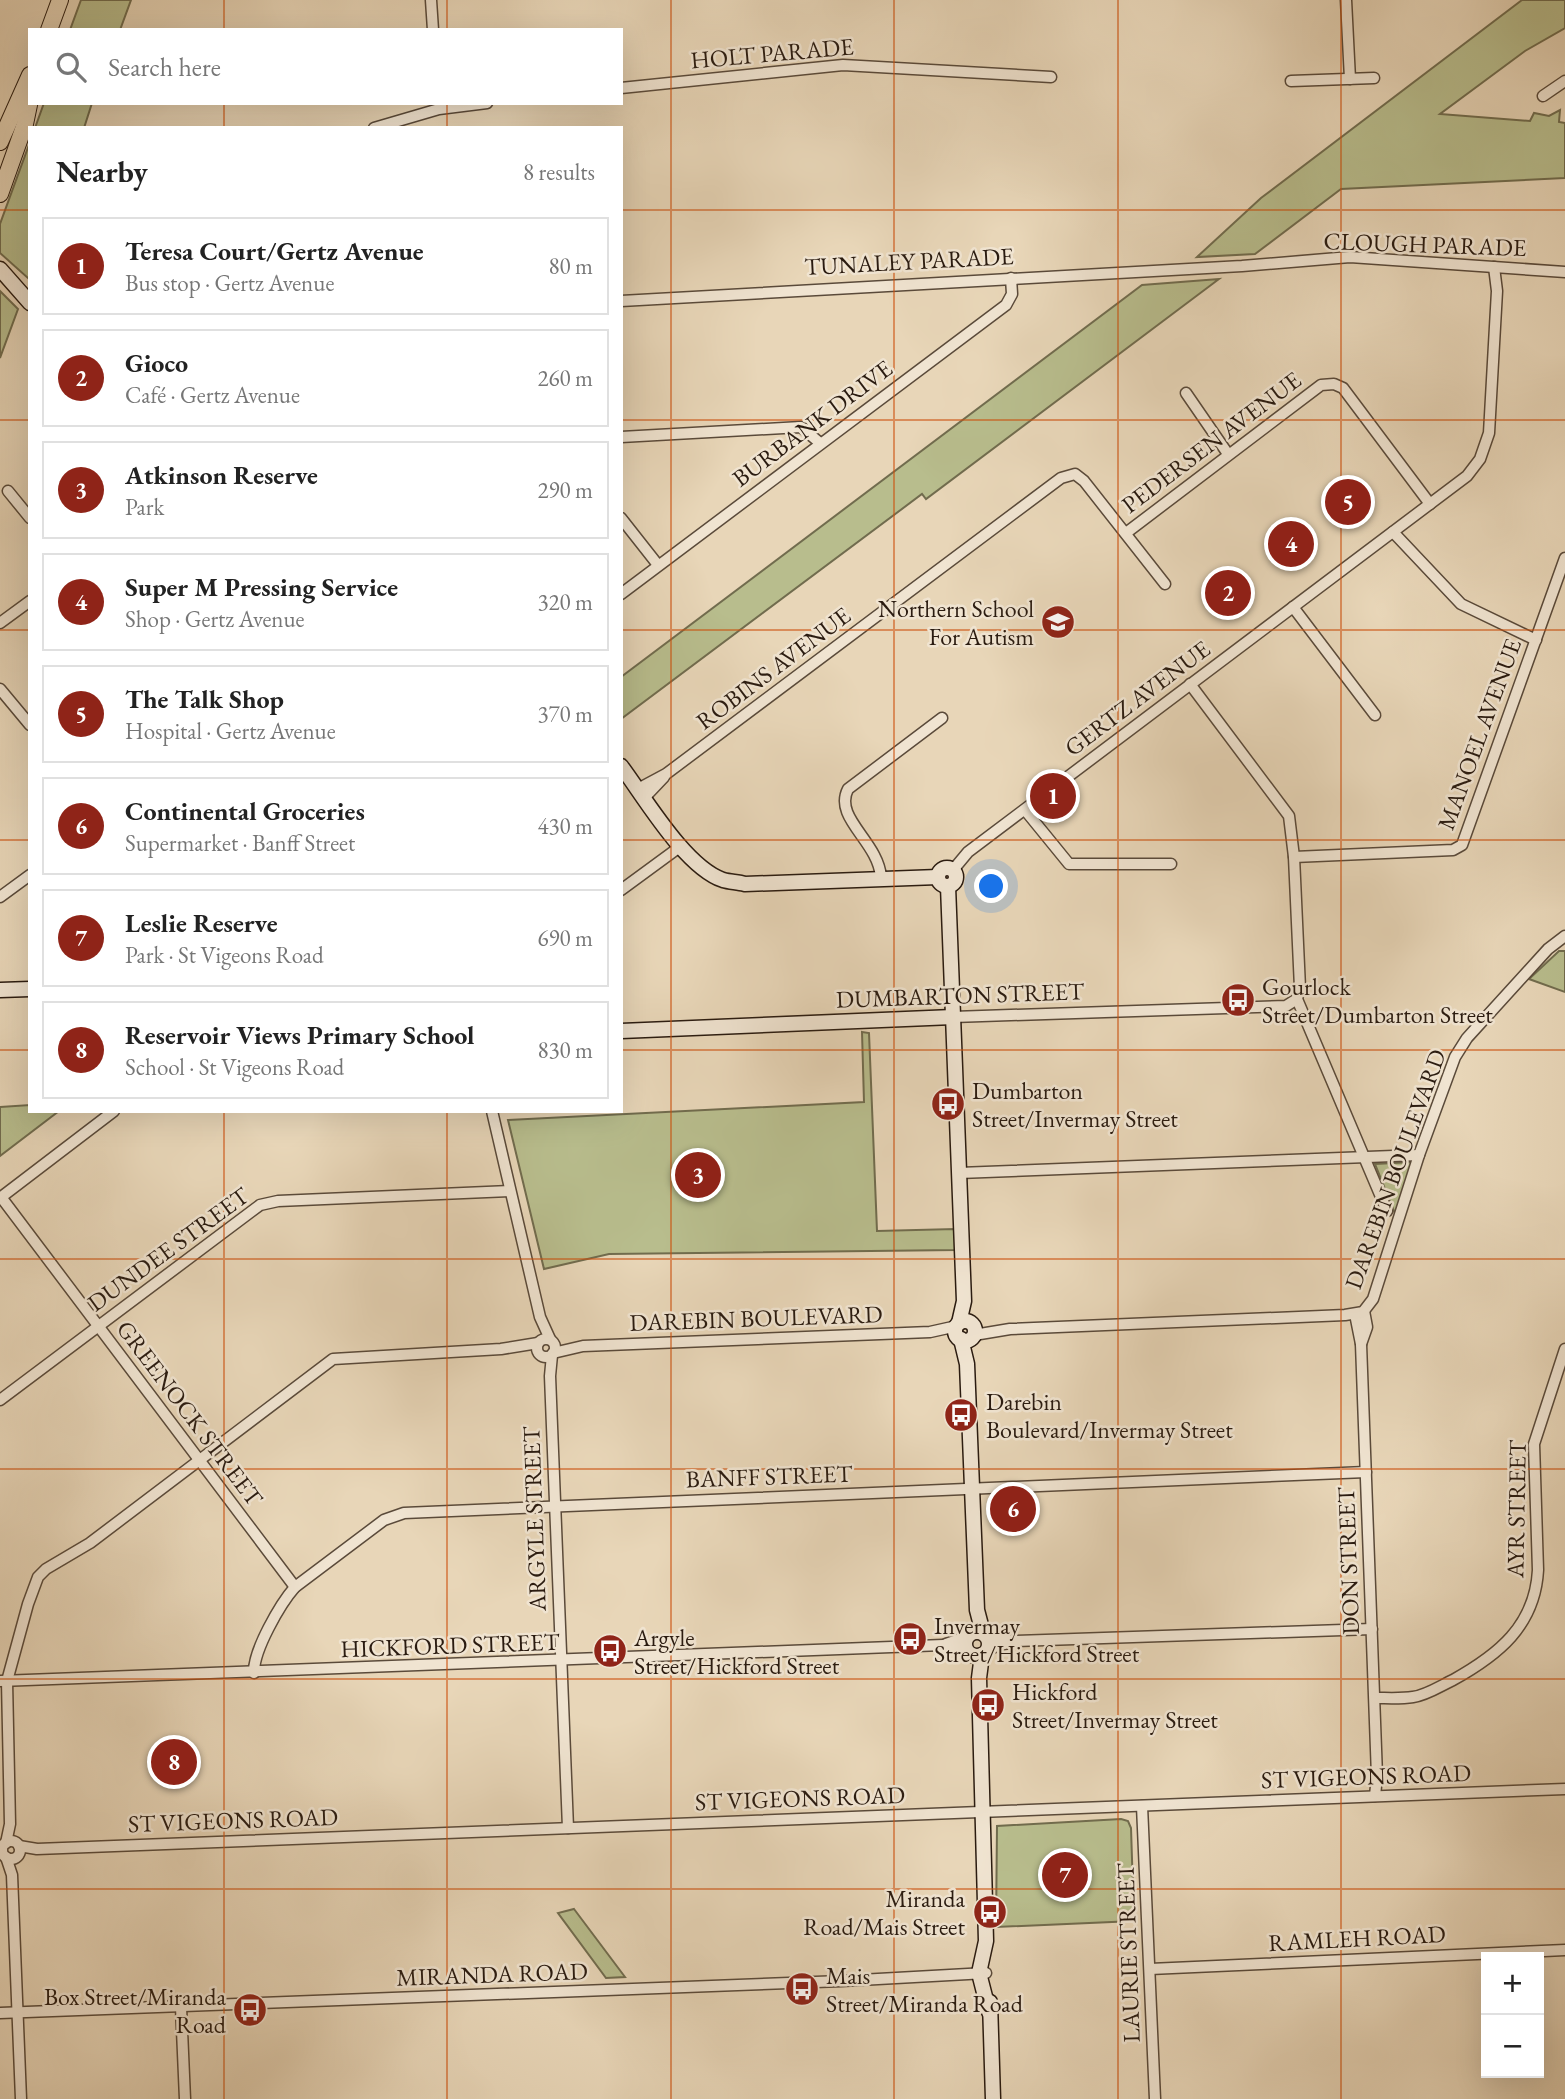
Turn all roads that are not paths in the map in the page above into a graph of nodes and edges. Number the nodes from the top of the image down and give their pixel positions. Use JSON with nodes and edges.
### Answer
{"nodes":[{"id":1,"x":60,"y":0,"type":"edge"},
{"id":2,"x":431,"y":0,"type":"edge"},
{"id":3,"x":1346,"y":0,"type":"edge"},
{"id":4,"x":50,"y":28,"type":"edge"},
{"id":5,"x":433,"y":28,"type":"edge"},
{"id":6,"x":1051,"y":77,"type":"dead end"},
{"id":7,"x":1374,"y":78,"type":"dead end"},
{"id":8,"x":28,"y":79,"type":"edge"},
{"id":9,"x":1350,"y":79,"type":"junction"},
{"id":10,"x":1291,"y":81,"type":"dead end"},
{"id":11,"x":1565,"y":81,"type":"edge"},
{"id":12,"x":623,"y":88,"type":"edge"},
{"id":13,"x":1543,"y":96,"type":"dead end"},
{"id":14,"x":29,"y":105,"type":"edge"},
{"id":15,"x":439,"y":106,"type":"edge"},
{"id":16,"x":380,"y":126,"type":"edge"},
{"id":17,"x":0,"y":142,"type":"edge"},
{"id":18,"x":0,"y":194,"type":"edge"},
{"id":19,"x":1499,"y":267,"type":"junction"},
{"id":20,"x":1199,"y":268,"type":"joint"},
{"id":21,"x":0,"y":269,"type":"edge"},
{"id":22,"x":1565,"y":272,"type":"edge"},
{"id":23,"x":7,"y":278,"type":"edge"},
{"id":24,"x":1011,"y":278,"type":"junction"},
{"id":25,"x":28,"y":301,"type":"edge"},
{"id":26,"x":623,"y":301,"type":"edge"},
{"id":27,"x":1186,"y":393,"type":"dead end"},
{"id":28,"x":623,"y":437,"type":"edge"},
{"id":29,"x":820,"y":443,"type":"junction"},
{"id":30,"x":1228,"y":454,"type":"junction"},
{"id":31,"x":8,"y":491,"type":"dead end"},
{"id":32,"x":1430,"y":503,"type":"junction"},
{"id":33,"x":28,"y":516,"type":"edge"},
{"id":34,"x":623,"y":520,"type":"edge"},
{"id":35,"x":1393,"y":532,"type":"junction"},
{"id":36,"x":1126,"y":533,"type":"junction"},
{"id":37,"x":1565,"y":558,"type":"edge"},
{"id":38,"x":658,"y":565,"type":"junction"},
{"id":39,"x":1166,"y":584,"type":"dead end"},
{"id":40,"x":623,"y":592,"type":"edge"},
{"id":41,"x":28,"y":602,"type":"edge"},
{"id":42,"x":1293,"y":607,"type":"junction"},
{"id":43,"x":0,"y":623,"type":"edge"},
{"id":44,"x":1536,"y":640,"type":"junction"},
{"id":45,"x":1190,"y":684,"type":"junction"},
{"id":46,"x":0,"y":690,"type":"edge"},
{"id":47,"x":1375,"y":715,"type":"dead end"},
{"id":48,"x":942,"y":718,"type":"dead end"},
{"id":49,"x":28,"y":723,"type":"edge"},
{"id":50,"x":623,"y":769,"type":"edge"},
{"id":51,"x":641,"y":793,"type":"junction"},
{"id":52,"x":1025,"y":810,"type":"junction"},
{"id":53,"x":681,"y":846,"type":"junction"},
{"id":54,"x":1294,"y":857,"type":"junction"},
{"id":55,"x":1171,"y":864,"type":"dead end"},
{"id":56,"x":953,"y":870,"type":"joint"},
{"id":57,"x":28,"y":876,"type":"edge"},
{"id":58,"x":881,"y":877,"type":"junction"},
{"id":59,"x":943,"y":881,"type":"junction"},
{"id":60,"x":623,"y":889,"type":"edge"},
{"id":61,"x":0,"y":897,"type":"edge"},
{"id":62,"x":1565,"y":938,"type":"edge"},
{"id":63,"x":28,"y":989,"type":"edge"},
{"id":64,"x":0,"y":990,"type":"edge"},
{"id":65,"x":1297,"y":999,"type":"junction"},
{"id":66,"x":953,"y":1017,"type":"junction"},
{"id":67,"x":623,"y":1031,"type":"edge"},
{"id":68,"x":111,"y":1113,"type":"edge"},
{"id":69,"x":492,"y":1113,"type":"edge"},
{"id":70,"x":1419,"y":1155,"type":"junction"},
{"id":71,"x":1365,"y":1158,"type":"junction"},
{"id":72,"x":960,"y":1173,"type":"junction"},
{"id":73,"x":510,"y":1191,"type":"junction"},
{"id":74,"x":1,"y":1197,"type":"edge"},
{"id":75,"x":1387,"y":1211,"type":"dead end"},
{"id":76,"x":1359,"y":1313,"type":"junction"},
{"id":77,"x":98,"y":1325,"type":"junction"},
{"id":78,"x":966,"y":1331,"type":"junction"},
{"id":79,"x":545,"y":1348,"type":"junction"},
{"id":80,"x":1565,"y":1349,"type":"edge"},
{"id":81,"x":0,"y":1400,"type":"edge"},
{"id":82,"x":201,"y":1460,"type":"junction"},
{"id":83,"x":1366,"y":1472,"type":"junction"},
{"id":84,"x":972,"y":1489,"type":"junction"},
{"id":85,"x":555,"y":1505,"type":"junction"},
{"id":86,"x":295,"y":1587,"type":"junction"},
{"id":87,"x":1372,"y":1629,"type":"junction"},
{"id":88,"x":976,"y":1643,"type":"junction"},
{"id":89,"x":560,"y":1662,"type":"junction"},
{"id":90,"x":254,"y":1673,"type":"junction"},
{"id":91,"x":3,"y":1681,"type":"edge"},
{"id":92,"x":1375,"y":1698,"type":"junction"},
{"id":93,"x":1565,"y":1789,"type":"edge"},
{"id":94,"x":1379,"y":1796,"type":"junction"},
{"id":95,"x":1142,"y":1806,"type":"junction"},
{"id":96,"x":982,"y":1812,"type":"junction"},
{"id":97,"x":568,"y":1829,"type":"junction"},
{"id":98,"x":9,"y":1850,"type":"edge"},
{"id":99,"x":1565,"y":1950,"type":"edge"},
{"id":100,"x":1150,"y":1969,"type":"junction"},
{"id":101,"x":982,"y":1973,"type":"junction"},
{"id":102,"x":181,"y":2007,"type":"junction"},
{"id":103,"x":18,"y":2012,"type":"junction"},
{"id":104,"x":0,"y":2013,"type":"edge"},
{"id":105,"x":21,"y":2099,"type":"edge"},
{"id":106,"x":185,"y":2099,"type":"edge"},
{"id":107,"x":993,"y":2099,"type":"edge"},
{"id":108,"x":1155,"y":2099,"type":"edge"}],
"edges":[{"from":1,"to":4,"type":"main road"},
{"from":2,"to":5,"type":"street"},
{"from":3,"to":9,"type":"street"},
{"from":6,"to":12,"type":"street","name":"HOLT PARADE"},
{"from":7,"to":9,"type":"street"},
{"from":8,"to":17,"type":"main road"},
{"from":9,"to":10,"type":"street"},
{"from":11,"to":13,"type":"street"},
{"from":14,"to":18,"type":"main road"},
{"from":15,"to":16,"type":"street"},
{"from":19,"to":20,"type":"street","name":"CLOUGH PARADE"},
{"from":19,"to":22,"type":"street","name":"CLOUGH PARADE"},
{"from":19,"to":32,"type":"street","name":"GERTZ AVENUE"},
{"from":20,"to":24,"type":"street","name":"TUNALEY PARADE"},
{"from":21,"to":23,"type":"street"},
{"from":23,"to":25,"type":"street"},
{"from":24,"to":26,"type":"street","name":"TUNALEY PARADE"},
{"from":24,"to":29,"type":"street","name":"BURBANK DRIVE"},
{"from":27,"to":30,"type":"street"},
{"from":28,"to":29,"type":"street"},
{"from":29,"to":38,"type":"street","name":"BURBANK DRIVE"},
{"from":30,"to":32,"type":"street","name":"PEDERSEN AVENUE"},
{"from":30,"to":36,"type":"street","name":"PEDERSEN AVENUE"},
{"from":31,"to":33,"type":"street"},
{"from":32,"to":35,"type":"street","name":"GERTZ AVENUE"},
{"from":34,"to":38,"type":"street"},
{"from":35,"to":42,"type":"street","name":"GERTZ AVENUE"},
{"from":35,"to":44,"type":"street"},
{"from":36,"to":39,"type":"street"},
{"from":36,"to":51,"type":"street","name":"ROBINS AVENUE"},
{"from":37,"to":44,"type":"street","name":"MANOEL AVENUE"},
{"from":38,"to":40,"type":"street","name":"BURBANK DRIVE"},
{"from":41,"to":43,"type":"street"},
{"from":42,"to":45,"type":"street","name":"GERTZ AVENUE"},
{"from":42,"to":47,"type":"street"},
{"from":44,"to":54,"type":"street","name":"MANOEL AVENUE"},
{"from":45,"to":52,"type":"street","name":"GERTZ AVENUE"},
{"from":45,"to":54,"type":"street"},
{"from":46,"to":49,"type":"street"},
{"from":48,"to":58,"type":"street"},
{"from":50,"to":51,"type":"street"},
{"from":51,"to":53,"type":"street"},
{"from":52,"to":55,"type":"street"},
{"from":52,"to":56,"type":"street","name":"GERTZ AVENUE"},
{"from":53,"to":58,"type":"street"},
{"from":53,"to":60,"type":"street"},
{"from":54,"to":65,"type":"street"},
{"from":56,"to":59,"type":"street"},
{"from":57,"to":61,"type":"street"},
{"from":58,"to":59,"type":"street"},
{"from":59,"to":66,"type":"street"},
{"from":62,"to":70,"type":"street","name":"DAREBIN BOULEVARD"},
{"from":63,"to":64,"type":"street"},
{"from":65,"to":66,"type":"street","name":"DUMBARTON STREET"},
{"from":65,"to":71,"type":"street"},
{"from":66,"to":67,"type":"street","name":"DUMBARTON STREET"},
{"from":66,"to":72,"type":"street"},
{"from":68,"to":74,"type":"street"},
{"from":69,"to":73,"type":"street","name":"ARGYLE STREET"},
{"from":70,"to":71,"type":"street"},
{"from":70,"to":76,"type":"street","name":"DAREBIN BOULEVARD"},
{"from":71,"to":72,"type":"street"},
{"from":71,"to":75,"type":"street"},
{"from":72,"to":78,"type":"street"},
{"from":73,"to":77,"type":"street","name":"DUNDEE STREET"},
{"from":73,"to":79,"type":"street","name":"ARGYLE STREET"},
{"from":74,"to":77,"type":"street","name":"GREENOCK STREET"},
{"from":76,"to":78,"type":"street","name":"DAREBIN BOULEVARD"},
{"from":76,"to":83,"type":"street","name":"DON STREET"},
{"from":77,"to":81,"type":"street","name":"DUNDEE STREET"},
{"from":77,"to":82,"type":"street","name":"GREENOCK STREET"},
{"from":78,"to":79,"type":"street","name":"DAREBIN BOULEVARD"},
{"from":78,"to":84,"type":"street"},
{"from":79,"to":82,"type":"street","name":"DAREBIN BOULEVARD"},
{"from":79,"to":85,"type":"street","name":"ARGYLE STREET"},
{"from":80,"to":92,"type":"street","name":"AYR STREET"},
{"from":82,"to":86,"type":"street","name":"GREENOCK STREET"},
{"from":82,"to":91,"type":"street","name":"DAREBIN BOULEVARD"},
{"from":83,"to":84,"type":"street","name":"BANFF STREET"},
{"from":83,"to":87,"type":"street","name":"DON STREET"},
{"from":84,"to":85,"type":"street","name":"BANFF STREET"},
{"from":84,"to":88,"type":"street"},
{"from":85,"to":86,"type":"street","name":"BANFF STREET"},
{"from":85,"to":89,"type":"street","name":"ARGYLE STREET"},
{"from":86,"to":90,"type":"street","name":"BANFF STREET"},
{"from":87,"to":88,"type":"street","name":"HICKFORD STREET"},
{"from":87,"to":92,"type":"street","name":"DON STREET"},
{"from":88,"to":89,"type":"street","name":"HICKFORD STREET"},
{"from":88,"to":96,"type":"street"},
{"from":89,"to":90,"type":"street","name":"HICKFORD STREET"},
{"from":89,"to":97,"type":"street","name":"ARGYLE STREET"},
{"from":90,"to":91,"type":"street","name":"HICKFORD STREET"},
{"from":91,"to":98,"type":"street","name":"DAREBIN BOULEVARD"},
{"from":92,"to":94,"type":"street","name":"DON STREET"},
{"from":93,"to":94,"type":"street","name":"ST VIGEONS ROAD"},
{"from":94,"to":95,"type":"street","name":"ST VIGEONS ROAD"},
{"from":95,"to":96,"type":"street","name":"ST VIGEONS ROAD"},
{"from":95,"to":100,"type":"street","name":"LAURIE STREET"},
{"from":96,"to":97,"type":"street","name":"ST VIGEONS ROAD"},
{"from":96,"to":101,"type":"street"},
{"from":97,"to":98,"type":"street","name":"ST VIGEONS ROAD"},
{"from":98,"to":103,"type":"street"},
{"from":99,"to":100,"type":"street","name":"RAMLEH ROAD"},
{"from":100,"to":108,"type":"street","name":"LAURIE STREET"},
{"from":101,"to":102,"type":"street","name":"MIRANDA ROAD"},
{"from":101,"to":107,"type":"street"},
{"from":102,"to":103,"type":"street","name":"MIRANDA ROAD"},
{"from":102,"to":106,"type":"street"},
{"from":103,"to":104,"type":"street","name":"MIRANDA ROAD"},
{"from":103,"to":105,"type":"street"}]}
